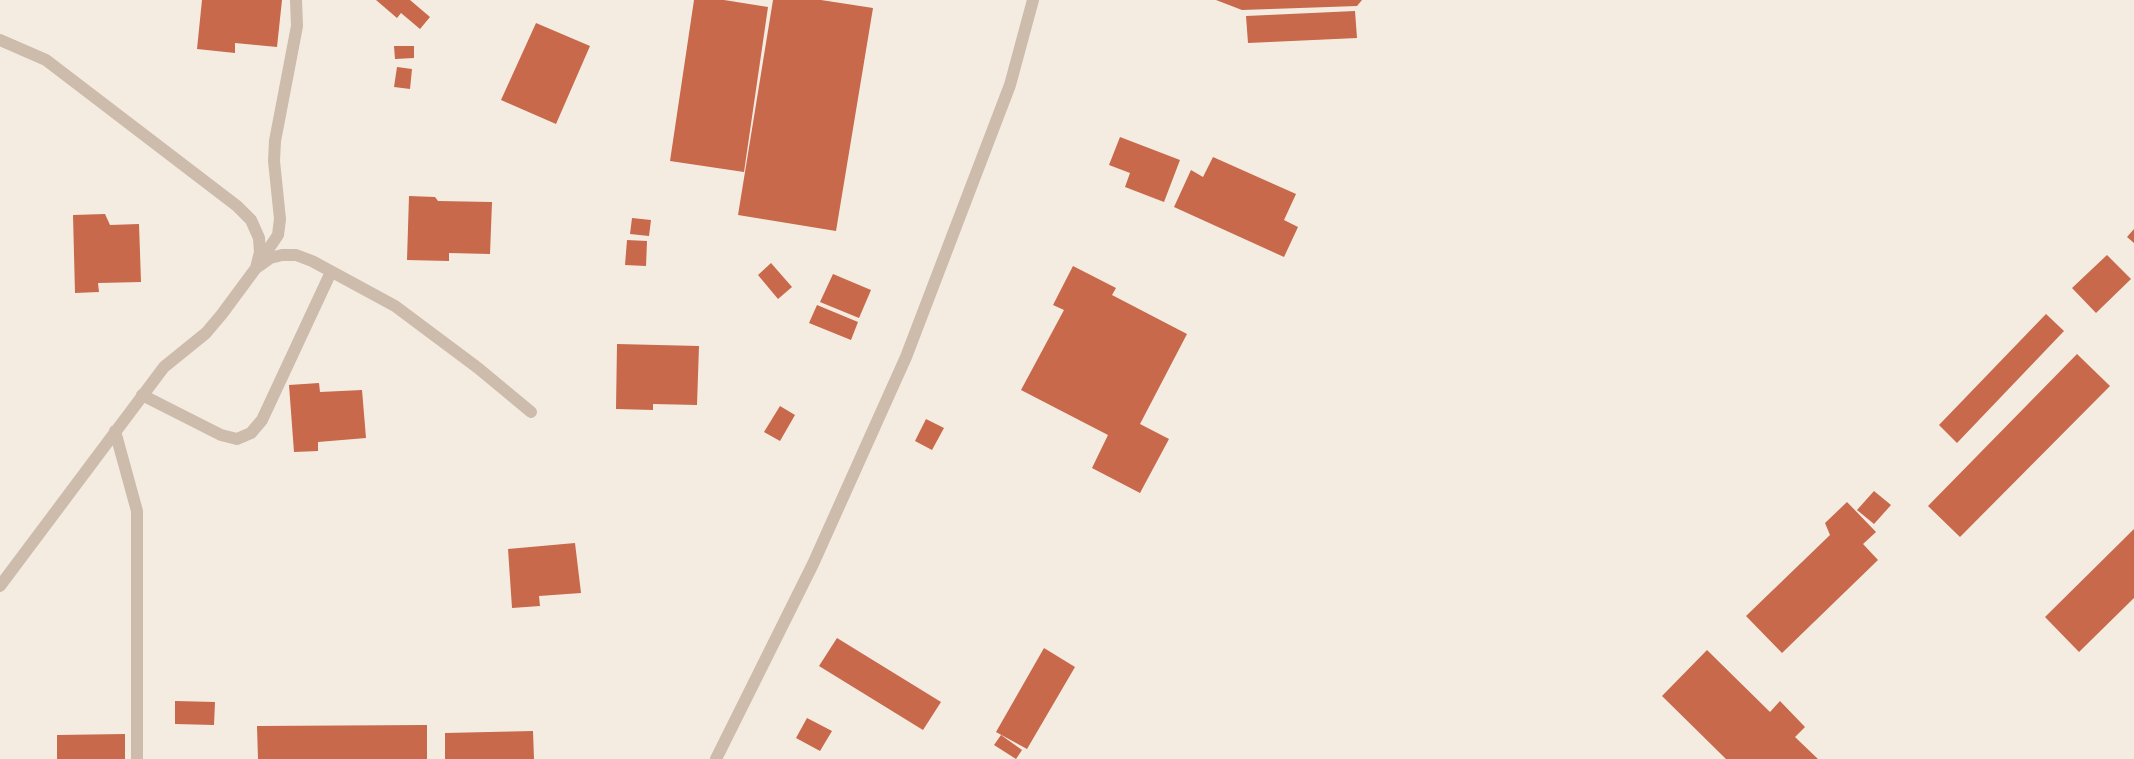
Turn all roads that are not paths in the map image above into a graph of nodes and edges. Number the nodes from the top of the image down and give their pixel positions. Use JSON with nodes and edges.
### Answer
{"nodes":[{"id":1,"x":296,"y":0,"type":"edge"},
{"id":2,"x":1032,"y":0,"type":"edge"},
{"id":3,"x":0,"y":40,"type":"edge"},
{"id":4,"x":256,"y":268,"type":"junction"},
{"id":5,"x":331,"y":272,"type":"junction"},
{"id":6,"x":142,"y":395,"type":"junction"},
{"id":7,"x":531,"y":412,"type":"dead end"},
{"id":8,"x":115,"y":431,"type":"junction"},
{"id":9,"x":0,"y":586,"type":"edge"},
{"id":10,"x":137,"y":759,"type":"edge"},
{"id":11,"x":716,"y":759,"type":"edge"}],
"edges":[{"from":1,"to":4,"type":"street"},
{"from":2,"to":11,"type":"street"},
{"from":3,"to":4,"type":"street"},
{"from":4,"to":5,"type":"street"},
{"from":4,"to":6,"type":"street"},
{"from":5,"to":6,"type":"street"},
{"from":5,"to":7,"type":"street"},
{"from":6,"to":8,"type":"street"},
{"from":8,"to":9,"type":"street"},
{"from":8,"to":10,"type":"street"}]}
